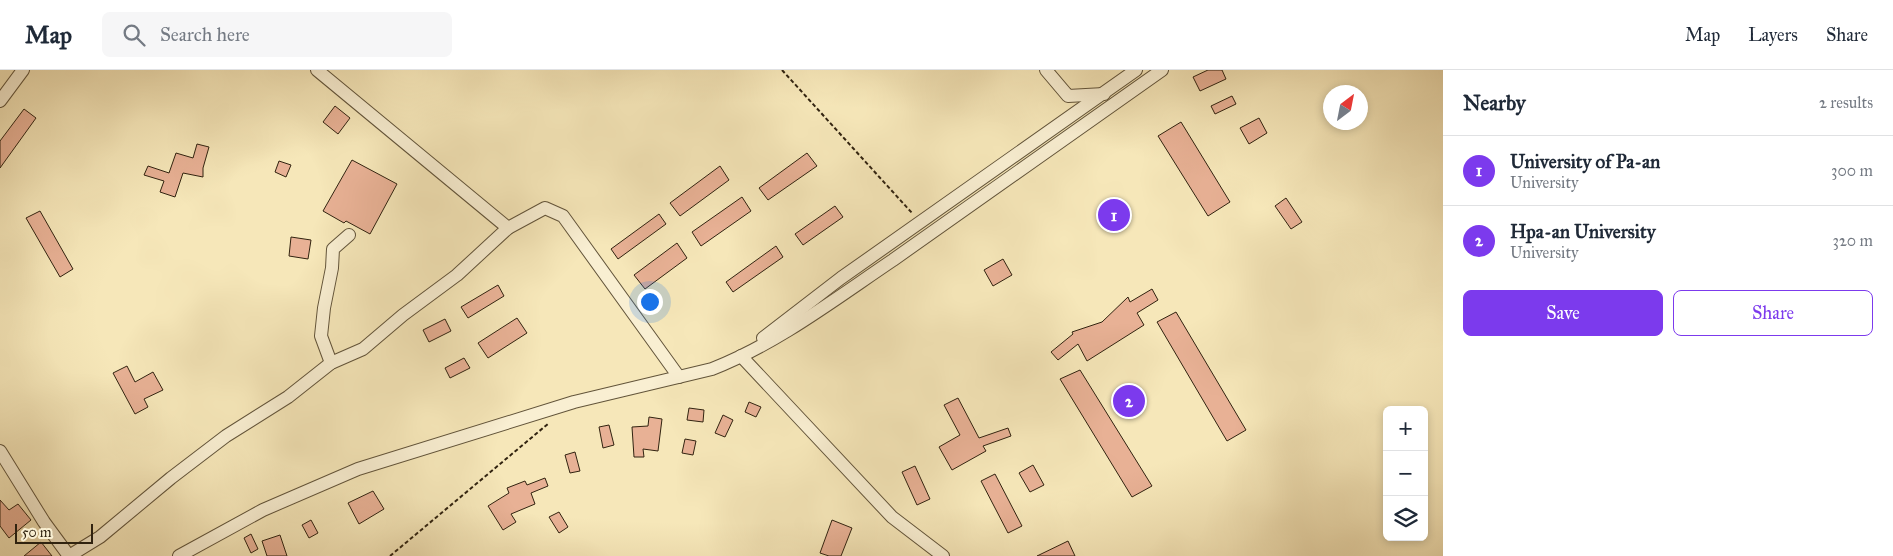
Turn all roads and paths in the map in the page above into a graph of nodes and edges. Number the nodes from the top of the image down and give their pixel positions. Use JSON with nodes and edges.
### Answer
{"nodes":[{"id":1,"x":23,"y":70,"type":"edge"},
{"id":2,"x":317,"y":70,"type":"edge"},
{"id":3,"x":782,"y":70,"type":"edge"},
{"id":4,"x":1046,"y":70,"type":"edge"},
{"id":5,"x":1136,"y":70,"type":"edge"},
{"id":6,"x":1162,"y":70,"type":"edge"},
{"id":7,"x":1104,"y":94,"type":"junction"},
{"id":8,"x":0,"y":101,"type":"edge"},
{"id":9,"x":1112,"y":106,"type":"junction"},
{"id":10,"x":1007,"y":162,"type":"junction"},
{"id":11,"x":995,"y":170,"type":"junction"},
{"id":12,"x":1014,"y":174,"type":"junction"},
{"id":13,"x":1003,"y":182,"type":"junction"},
{"id":14,"x":920,"y":222,"type":"junction"},
{"id":15,"x":508,"y":228,"type":"junction"},
{"id":16,"x":349,"y":235,"type":"dead end"},
{"id":17,"x":841,"y":278,"type":"junction"},
{"id":18,"x":850,"y":289,"type":"junction"},
{"id":19,"x":741,"y":356,"type":"junction"},
{"id":20,"x":331,"y":363,"type":"junction"},
{"id":21,"x":679,"y":377,"type":"junction"},
{"id":22,"x":552,"y":420,"type":"dead end"},
{"id":23,"x":0,"y":451,"type":"edge"},
{"id":24,"x":69,"y":556,"type":"edge"},
{"id":25,"x":178,"y":556,"type":"edge"},
{"id":26,"x":390,"y":556,"type":"edge"},
{"id":27,"x":943,"y":556,"type":"edge"}],
"edges":[{"from":1,"to":8,"type":"street"},
{"from":2,"to":15,"type":"street"},
{"from":3,"to":14,"type":"path"},
{"from":4,"to":7,"type":"street"},
{"from":5,"to":7,"type":"street"},
{"from":6,"to":9,"type":"street"},
{"from":7,"to":9,"type":"street"},
{"from":7,"to":10,"type":"street"},
{"from":9,"to":12,"type":"street"},
{"from":10,"to":11,"type":"street"},
{"from":10,"to":12,"type":"street"},
{"from":11,"to":13,"type":"street"},
{"from":11,"to":14,"type":"street"},
{"from":12,"to":13,"type":"street"},
{"from":13,"to":18,"type":"street"},
{"from":14,"to":17,"type":"street"},
{"from":15,"to":20,"type":"street"},
{"from":15,"to":21,"type":"street"},
{"from":16,"to":20,"type":"street"},
{"from":17,"to":18,"type":"street"},
{"from":17,"to":19,"type":"street"},
{"from":18,"to":19,"type":"street"},
{"from":19,"to":21,"type":"street"},
{"from":19,"to":27,"type":"street"},
{"from":20,"to":24,"type":"street"},
{"from":21,"to":25,"type":"street"},
{"from":22,"to":26,"type":"path"},
{"from":23,"to":24,"type":"street"}]}
